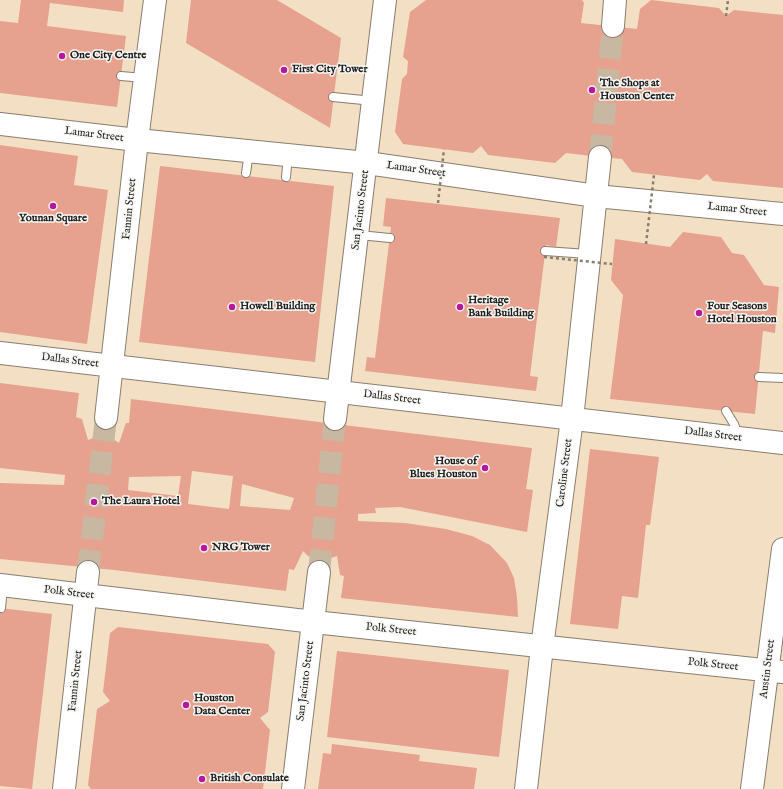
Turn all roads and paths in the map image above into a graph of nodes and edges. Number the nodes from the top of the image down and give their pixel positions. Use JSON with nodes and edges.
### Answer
{"nodes":[{"id":1,"x":155,"y":0,"type":"edge"},
{"id":2,"x":385,"y":0,"type":"edge"},
{"id":3,"x":615,"y":0,"type":"edge"},
{"id":4,"x":728,"y":0,"type":"edge"},
{"id":5,"x":726,"y":16,"type":"dead end"},
{"id":6,"x":613,"y":26,"type":"tunnel mouth"},
{"id":7,"x":121,"y":76,"type":"dead end"},
{"id":8,"x":145,"y":78,"type":"junction"},
{"id":9,"x":333,"y":97,"type":"dead end"},
{"id":10,"x":374,"y":101,"type":"junction"},
{"id":11,"x":0,"y":124,"type":"edge"},
{"id":12,"x":137,"y":140,"type":"junction"},
{"id":13,"x":444,"y":149,"type":"dead end"},
{"id":14,"x":249,"y":151,"type":"junction"},
{"id":15,"x":288,"y":155,"type":"junction"},
{"id":16,"x":600,"y":157,"type":"tunnel mouth"},
{"id":17,"x":367,"y":163,"type":"junction"},
{"id":18,"x":246,"y":173,"type":"dead end"},
{"id":19,"x":654,"y":175,"type":"dead end"},
{"id":20,"x":286,"y":177,"type":"dead end"},
{"id":21,"x":596,"y":196,"type":"junction"},
{"id":22,"x":438,"y":203,"type":"dead end"},
{"id":23,"x":783,"y":214,"type":"edge"},
{"id":24,"x":358,"y":234,"type":"junction"},
{"id":25,"x":390,"y":238,"type":"dead end"},
{"id":26,"x":646,"y":244,"type":"dead end"},
{"id":27,"x":545,"y":254,"type":"joint"},
{"id":28,"x":590,"y":254,"type":"junction"},
{"id":29,"x":612,"y":264,"type":"dead end"},
{"id":30,"x":0,"y":353,"type":"edge"},
{"id":31,"x":112,"y":366,"type":"junction"},
{"id":32,"x":759,"y":377,"type":"dead end"},
{"id":33,"x":783,"y":378,"type":"edge"},
{"id":34,"x":338,"y":392,"type":"junction"},
{"id":35,"x":726,"y":411,"type":"dead end"},
{"id":36,"x":106,"y":418,"type":"tunnel mouth"},
{"id":37,"x":572,"y":418,"type":"junction"},
{"id":38,"x":335,"y":419,"type":"tunnel mouth"},
{"id":39,"x":734,"y":437,"type":"junction"},
{"id":40,"x":783,"y":443,"type":"edge"},
{"id":41,"x":783,"y":550,"type":"edge"},
{"id":42,"x":88,"y":572,"type":"tunnel mouth"},
{"id":43,"x":319,"y":572,"type":"tunnel mouth"},
{"id":44,"x":2,"y":585,"type":"edge"},
{"id":45,"x":86,"y":595,"type":"junction"},
{"id":46,"x":1,"y":608,"type":"edge"},
{"id":47,"x":314,"y":622,"type":"junction"},
{"id":48,"x":542,"y":647,"type":"junction"},
{"id":49,"x":776,"y":671,"type":"edge"},
{"id":50,"x":64,"y":789,"type":"edge"},
{"id":51,"x":293,"y":789,"type":"edge"},
{"id":52,"x":526,"y":789,"type":"edge"},
{"id":53,"x":752,"y":789,"type":"edge"}],
"edges":[{"from":1,"to":8,"type":"street","name":"Fannin Street"},
{"from":2,"to":10,"type":"street","name":"San Jacinto Street"},
{"from":3,"to":6,"type":"street"},
{"from":4,"to":5,"type":"path"},
{"from":7,"to":8,"type":"lane"},
{"from":8,"to":12,"type":"street","name":"Fannin Street"},
{"from":9,"to":10,"type":"lane"},
{"from":10,"to":17,"type":"street","name":"San Jacinto Street"},
{"from":11,"to":12,"type":"street","name":"Lamar Street"},
{"from":12,"to":14,"type":"street","name":"Lamar Street"},
{"from":12,"to":31,"type":"street","name":"Fannin Street"},
{"from":13,"to":22,"type":"path","bridge":true},
{"from":14,"to":15,"type":"street","name":"Lamar Street"},
{"from":14,"to":18,"type":"lane"},
{"from":15,"to":17,"type":"street","name":"Lamar Street"},
{"from":15,"to":20,"type":"lane"},
{"from":16,"to":21,"type":"street","name":"Caroline Street"},
{"from":17,"to":21,"type":"street","name":"Lamar Street"},
{"from":17,"to":24,"type":"street","name":"San Jacinto Street"},
{"from":19,"to":26,"type":"path","bridge":true},
{"from":21,"to":23,"type":"street","name":"Lamar Street"},
{"from":21,"to":28,"type":"street","name":"Caroline Street"},
{"from":24,"to":25,"type":"lane"},
{"from":24,"to":34,"type":"street","name":"San Jacinto Street"},
{"from":27,"to":28,"type":"lane"},
{"from":27,"to":29,"type":"path","bridge":true},
{"from":28,"to":37,"type":"street","name":"Caroline Street"},
{"from":30,"to":31,"type":"street","name":"Dallas Street"},
{"from":31,"to":34,"type":"street","name":"Dallas Street"},
{"from":31,"to":36,"type":"street","name":"Fannin Street"},
{"from":32,"to":33,"type":"lane"},
{"from":34,"to":37,"type":"street","name":"Dallas Street"},
{"from":34,"to":38,"type":"street","name":"San Jacinto Street"},
{"from":35,"to":39,"type":"lane"},
{"from":37,"to":39,"type":"street","name":"Dallas Street"},
{"from":37,"to":48,"type":"street","name":"Caroline Street"},
{"from":39,"to":40,"type":"street","name":"Dallas Street"},
{"from":41,"to":49,"type":"street","name":"Austin Street"},
{"from":42,"to":45,"type":"street","name":"Fannin Street"},
{"from":43,"to":47,"type":"street","name":"San Jacinto Street"},
{"from":44,"to":45,"type":"street","name":"Polk Street"},
{"from":44,"to":46,"type":"lane"},
{"from":45,"to":47,"type":"street","name":"Polk Street"},
{"from":45,"to":50,"type":"street","name":"Fannin Street"},
{"from":47,"to":48,"type":"street","name":"Polk Street"},
{"from":47,"to":51,"type":"street","name":"San Jacinto Street"},
{"from":48,"to":49,"type":"street","name":"Polk Street"},
{"from":48,"to":52,"type":"street","name":"Caroline Street"},
{"from":49,"to":53,"type":"street","name":"Austin Street"}]}
